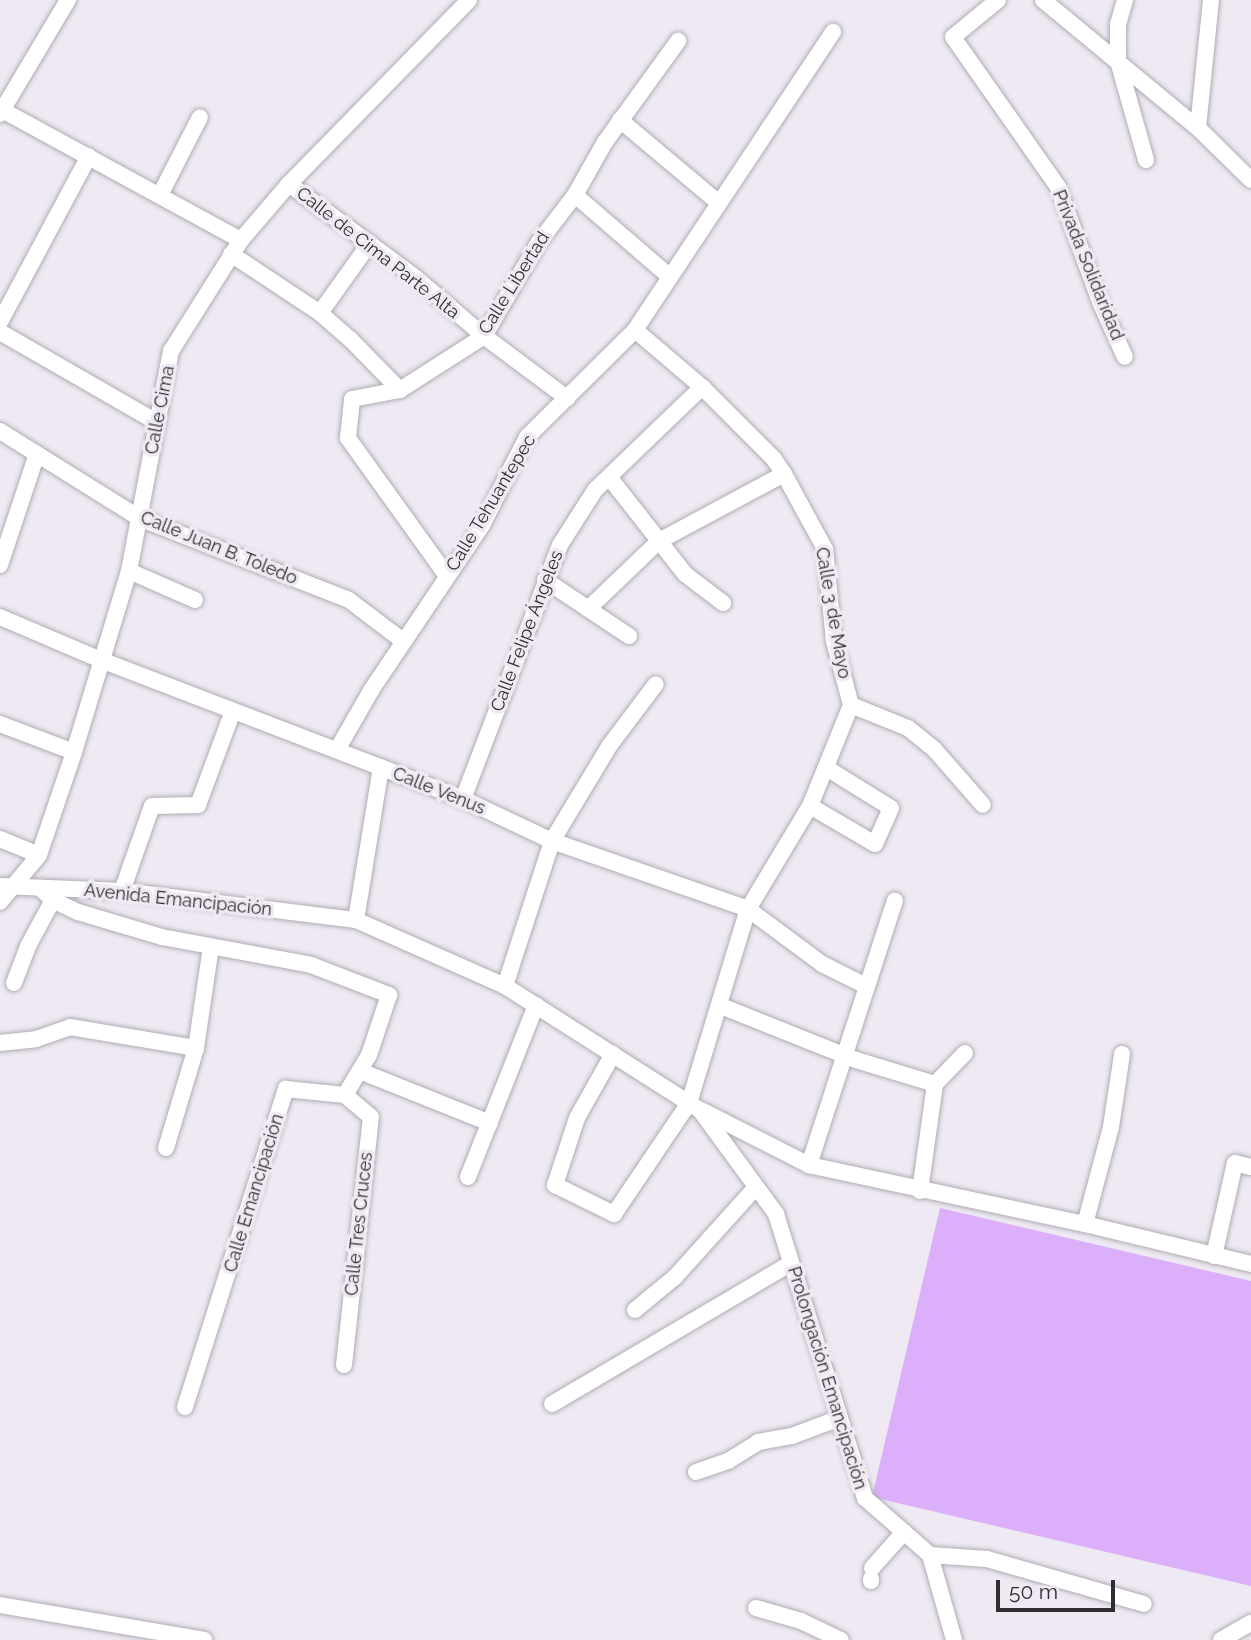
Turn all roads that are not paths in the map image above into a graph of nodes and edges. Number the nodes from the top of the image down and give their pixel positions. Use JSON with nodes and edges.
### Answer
{"nodes":[{"id":1,"x":68,"y":0,"type":"edge"},
{"id":2,"x":469,"y":0,"type":"edge"},
{"id":3,"x":998,"y":0,"type":"edge"},
{"id":4,"x":1042,"y":0,"type":"edge"},
{"id":5,"x":1125,"y":0,"type":"edge"},
{"id":6,"x":1211,"y":0,"type":"edge"},
{"id":7,"x":833,"y":32,"type":"dead end"},
{"id":8,"x":678,"y":41,"type":"dead end"},
{"id":9,"x":1118,"y":61,"type":"junction"},
{"id":10,"x":2,"y":112,"type":"edge"},
{"id":11,"x":200,"y":117,"type":"dead end"},
{"id":12,"x":620,"y":120,"type":"junction"},
{"id":13,"x":1198,"y":128,"type":"junction"},
{"id":14,"x":89,"y":156,"type":"junction"},
{"id":15,"x":1146,"y":160,"type":"dead end"},
{"id":16,"x":1251,"y":180,"type":"edge"},
{"id":17,"x":289,"y":184,"type":"junction"},
{"id":18,"x":161,"y":193,"type":"junction"},
{"id":19,"x":575,"y":195,"type":"junction"},
{"id":20,"x":719,"y":203,"type":"junction"},
{"id":21,"x":241,"y":240,"type":"junction"},
{"id":22,"x":370,"y":243,"type":"junction"},
{"id":23,"x":231,"y":254,"type":"junction"},
{"id":24,"x":670,"y":277,"type":"junction"},
{"id":25,"x":7,"y":294,"type":"edge"},
{"id":26,"x":320,"y":313,"type":"junction"},
{"id":27,"x":0,"y":322,"type":"edge"},
{"id":28,"x":635,"y":330,"type":"junction"},
{"id":29,"x":0,"y":332,"type":"edge"},
{"id":30,"x":484,"y":336,"type":"junction"},
{"id":31,"x":1125,"y":357,"type":"dead end"},
{"id":32,"x":702,"y":387,"type":"junction"},
{"id":33,"x":400,"y":390,"type":"junction"},
{"id":34,"x":567,"y":398,"type":"junction"},
{"id":35,"x":158,"y":423,"type":"junction"},
{"id":36,"x":0,"y":430,"type":"edge"},
{"id":37,"x":37,"y":454,"type":"junction"},
{"id":38,"x":784,"y":474,"type":"junction"},
{"id":39,"x":609,"y":477,"type":"junction"},
{"id":40,"x":139,"y":519,"type":"junction"},
{"id":41,"x":659,"y":541,"type":"junction"},
{"id":42,"x":0,"y":565,"type":"edge"},
{"id":43,"x":129,"y":571,"type":"junction"},
{"id":44,"x":447,"y":576,"type":"junction"},
{"id":45,"x":545,"y":580,"type":"junction"},
{"id":46,"x":195,"y":600,"type":"dead end"},
{"id":47,"x":723,"y":603,"type":"dead end"},
{"id":48,"x":588,"y":609,"type":"junction"},
{"id":49,"x":0,"y":617,"type":"edge"},
{"id":50,"x":629,"y":636,"type":"dead end"},
{"id":51,"x":403,"y":641,"type":"junction"},
{"id":52,"x":101,"y":660,"type":"junction"},
{"id":53,"x":656,"y":684,"type":"dead end"},
{"id":54,"x":851,"y":705,"type":"junction"},
{"id":55,"x":233,"y":711,"type":"junction"},
{"id":56,"x":0,"y":724,"type":"edge"},
{"id":57,"x":337,"y":750,"type":"junction"},
{"id":58,"x":74,"y":752,"type":"junction"},
{"id":59,"x":381,"y":767,"type":"junction"},
{"id":60,"x":828,"y":769,"type":"junction"},
{"id":61,"x":463,"y":799,"type":"junction"},
{"id":62,"x":983,"y":805,"type":"dead end"},
{"id":63,"x":810,"y":806,"type":"junction"},
{"id":64,"x":0,"y":839,"type":"edge"},
{"id":65,"x":552,"y":841,"type":"junction"},
{"id":66,"x":39,"y":855,"type":"junction"},
{"id":67,"x":5,"y":886,"type":"edge"},
{"id":68,"x":122,"y":891,"type":"junction"},
{"id":69,"x":47,"y":894,"type":"junction"},
{"id":70,"x":895,"y":901,"type":"dead end"},
{"id":71,"x":0,"y":902,"type":"edge"},
{"id":72,"x":748,"y":909,"type":"junction"},
{"id":73,"x":356,"y":920,"type":"junction"},
{"id":74,"x":211,"y":947,"type":"junction"},
{"id":75,"x":14,"y":983,"type":"dead end"},
{"id":76,"x":505,"y":986,"type":"junction"},
{"id":77,"x":866,"y":986,"type":"junction"},
{"id":78,"x":536,"y":1004,"type":"junction"},
{"id":79,"x":721,"y":1006,"type":"junction"},
{"id":80,"x":0,"y":1043,"type":"edge"},
{"id":81,"x":196,"y":1048,"type":"junction"},
{"id":82,"x":965,"y":1053,"type":"dead end"},
{"id":83,"x":613,"y":1054,"type":"junction"},
{"id":84,"x":1122,"y":1054,"type":"dead end"},
{"id":85,"x":845,"y":1056,"type":"junction"},
{"id":86,"x":360,"y":1071,"type":"junction"},
{"id":87,"x":935,"y":1084,"type":"junction"},
{"id":88,"x":345,"y":1095,"type":"junction"},
{"id":89,"x":695,"y":1106,"type":"junction"},
{"id":90,"x":490,"y":1123,"type":"junction"},
{"id":91,"x":166,"y":1148,"type":"dead end"},
{"id":92,"x":809,"y":1165,"type":"junction"},
{"id":93,"x":1243,"y":1165,"type":"edge"},
{"id":94,"x":468,"y":1177,"type":"dead end"},
{"id":95,"x":756,"y":1187,"type":"junction"},
{"id":96,"x":920,"y":1191,"type":"junction"},
{"id":97,"x":1085,"y":1224,"type":"junction"},
{"id":98,"x":1214,"y":1256,"type":"junction"},
{"id":99,"x":791,"y":1263,"type":"junction"},
{"id":100,"x":1251,"y":1264,"type":"edge"},
{"id":101,"x":635,"y":1310,"type":"dead end"},
{"id":102,"x":344,"y":1365,"type":"dead end"},
{"id":103,"x":552,"y":1405,"type":"dead end"},
{"id":104,"x":185,"y":1407,"type":"dead end"},
{"id":105,"x":840,"y":1418,"type":"junction"},
{"id":106,"x":696,"y":1472,"type":"dead end"},
{"id":107,"x":904,"y":1532,"type":"junction"},
{"id":108,"x":930,"y":1555,"type":"junction"},
{"id":109,"x":871,"y":1576,"type":"dead end"},
{"id":110,"x":1143,"y":1604,"type":"dead end"},
{"id":111,"x":0,"y":1605,"type":"edge"},
{"id":112,"x":756,"y":1608,"type":"dead end"},
{"id":113,"x":1251,"y":1623,"type":"edge"},
{"id":114,"x":204,"y":1640,"type":"edge"},
{"id":115,"x":841,"y":1640,"type":"edge"},
{"id":116,"x":954,"y":1640,"type":"edge"},
{"id":117,"x":1221,"y":1640,"type":"edge"}],
"edges":[{"from":1,"to":10,"type":"street"},
{"from":2,"to":17,"type":"street","name":"Calle Cima"},
{"from":3,"to":31,"type":"street","name":"Privada Solidaridad"},
{"from":4,"to":9,"type":"street"},
{"from":5,"to":9,"type":"street"},
{"from":6,"to":13,"type":"street"},
{"from":7,"to":20,"type":"street","name":"Calle Tehuantepec"},
{"from":8,"to":12,"type":"street","name":"Calle Libertad"},
{"from":9,"to":13,"type":"street"},
{"from":9,"to":15,"type":"street"},
{"from":10,"to":14,"type":"street"},
{"from":11,"to":18,"type":"street"},
{"from":12,"to":19,"type":"street","name":"Calle Libertad"},
{"from":12,"to":20,"type":"street"},
{"from":13,"to":16,"type":"street"},
{"from":14,"to":18,"type":"street"},
{"from":14,"to":25,"type":"street"},
{"from":17,"to":21,"type":"street","name":"Calle Cima"},
{"from":17,"to":22,"type":"street","name":"Calle de Cima Parte Alta"},
{"from":18,"to":21,"type":"street"},
{"from":19,"to":24,"type":"street"},
{"from":19,"to":30,"type":"street","name":"Calle Libertad"},
{"from":20,"to":24,"type":"street","name":"Calle Tehuantepec"},
{"from":21,"to":23,"type":"street","name":"Calle Cima"},
{"from":22,"to":26,"type":"street"},
{"from":22,"to":30,"type":"street","name":"Calle de Cima Parte Alta"},
{"from":23,"to":26,"type":"street"},
{"from":23,"to":35,"type":"street","name":"Calle Cima"},
{"from":24,"to":28,"type":"street","name":"Calle Tehuantepec"},
{"from":25,"to":27,"type":"street"},
{"from":26,"to":33,"type":"street"},
{"from":28,"to":32,"type":"street","name":"Calle 3 de Mayo"},
{"from":28,"to":34,"type":"street","name":"Calle Tehuantepec"},
{"from":29,"to":35,"type":"street"},
{"from":30,"to":33,"type":"street","name":"Calle Libertad"},
{"from":30,"to":34,"type":"street","name":"Calle de Cima Parte Alta"},
{"from":32,"to":38,"type":"street","name":"Calle 3 de Mayo"},
{"from":32,"to":39,"type":"street","name":"Calle Felipe Ángeles"},
{"from":33,"to":44,"type":"street","name":"Calle Libertad"},
{"from":34,"to":44,"type":"street","name":"Calle Tehuantepec"},
{"from":35,"to":40,"type":"street","name":"Calle Cima"},
{"from":36,"to":37,"type":"street","name":"Calle Juan B. Toledo"},
{"from":37,"to":40,"type":"street","name":"Calle Juan B. Toledo"},
{"from":37,"to":42,"type":"street"},
{"from":38,"to":41,"type":"street"},
{"from":38,"to":54,"type":"street","name":"Calle 3 de Mayo"},
{"from":39,"to":41,"type":"street"},
{"from":39,"to":45,"type":"street","name":"Calle Felipe Ángeles"},
{"from":40,"to":43,"type":"street","name":"Calle Cima"},
{"from":40,"to":51,"type":"street","name":"Calle Juan B. Toledo"},
{"from":41,"to":47,"type":"street"},
{"from":41,"to":48,"type":"street"},
{"from":43,"to":46,"type":"street"},
{"from":43,"to":52,"type":"street","name":"Calle Cima"},
{"from":44,"to":51,"type":"street","name":"Calle Tehuantepec"},
{"from":45,"to":48,"type":"street"},
{"from":45,"to":61,"type":"street","name":"Calle Felipe Ángeles"},
{"from":48,"to":50,"type":"street"},
{"from":49,"to":52,"type":"street","name":"Calle Venus"},
{"from":51,"to":57,"type":"street","name":"Calle Tehuantepec"},
{"from":52,"to":55,"type":"street","name":"Calle Venus"},
{"from":52,"to":58,"type":"street","name":"Calle Cima"},
{"from":53,"to":65,"type":"street"},
{"from":54,"to":60,"type":"street"},
{"from":54,"to":62,"type":"street"},
{"from":55,"to":57,"type":"street","name":"Calle Venus"},
{"from":55,"to":68,"type":"street"},
{"from":56,"to":58,"type":"street"},
{"from":57,"to":59,"type":"street","name":"Calle Venus"},
{"from":58,"to":66,"type":"street","name":"Calle Cima"},
{"from":59,"to":61,"type":"street","name":"Calle Venus"},
{"from":59,"to":73,"type":"street"},
{"from":60,"to":63,"type":"street"},
{"from":60,"to":63,"type":"street"},
{"from":61,"to":65,"type":"street","name":"Calle Venus"},
{"from":63,"to":72,"type":"street"},
{"from":64,"to":66,"type":"street"},
{"from":65,"to":72,"type":"street","name":"Calle Venus"},
{"from":65,"to":76,"type":"street"},
{"from":66,"to":67,"type":"street","name":"Calle Cima"},
{"from":67,"to":69,"type":"street","name":"Avenida Emancipación"},
{"from":67,"to":71,"type":"street","name":"Calle Cima"},
{"from":68,"to":69,"type":"street","name":"Avenida Emancipación"},
{"from":68,"to":73,"type":"street","name":"Avenida Emancipación"},
{"from":69,"to":74,"type":"street"},
{"from":69,"to":75,"type":"street"},
{"from":70,"to":77,"type":"street"},
{"from":72,"to":77,"type":"street","name":"Calle Venus"},
{"from":72,"to":79,"type":"street"},
{"from":73,"to":76,"type":"street","name":"Prolongación Emancipación"},
{"from":74,"to":81,"type":"street"},
{"from":74,"to":86,"type":"street"},
{"from":76,"to":78,"type":"street","name":"Prolongación Emancipación"},
{"from":77,"to":85,"type":"street"},
{"from":78,"to":83,"type":"street","name":"Prolongación Emancipación"},
{"from":78,"to":90,"type":"street"},
{"from":79,"to":85,"type":"street"},
{"from":79,"to":89,"type":"street"},
{"from":80,"to":81,"type":"street"},
{"from":81,"to":91,"type":"street"},
{"from":82,"to":87,"type":"street"},
{"from":83,"to":89,"type":"street","name":"Prolongación Emancipación"},
{"from":83,"to":89,"type":"street"},
{"from":84,"to":97,"type":"street"},
{"from":85,"to":87,"type":"street"},
{"from":85,"to":92,"type":"street"},
{"from":86,"to":88,"type":"street"},
{"from":86,"to":90,"type":"street"},
{"from":87,"to":96,"type":"street"},
{"from":88,"to":102,"type":"street","name":"Calle Tres Cruces"},
{"from":88,"to":104,"type":"street","name":"Calle Emancipación"},
{"from":89,"to":92,"type":"street","name":"Prolongación Emancipación"},
{"from":89,"to":95,"type":"street","name":"Prolongación Emancipación"},
{"from":90,"to":94,"type":"street"},
{"from":92,"to":96,"type":"street","name":"Prolongación Emancipación"},
{"from":93,"to":98,"type":"street"},
{"from":95,"to":99,"type":"street","name":"Prolongación Emancipación"},
{"from":95,"to":101,"type":"street"},
{"from":96,"to":97,"type":"street","name":"Prolongación Emancipación"},
{"from":97,"to":98,"type":"street","name":"Prolongación Emancipación"},
{"from":98,"to":100,"type":"street","name":"Prolongación Emancipación"},
{"from":99,"to":103,"type":"street"},
{"from":99,"to":105,"type":"street","name":"Prolongación Emancipación"},
{"from":105,"to":106,"type":"street"},
{"from":105,"to":107,"type":"street","name":"Prolongación Emancipación"},
{"from":107,"to":108,"type":"street","name":"Prolongación Emancipación"},
{"from":107,"to":109,"type":"street"},
{"from":108,"to":110,"type":"street"},
{"from":108,"to":116,"type":"street"},
{"from":111,"to":114,"type":"street"},
{"from":112,"to":115,"type":"street"},
{"from":113,"to":117,"type":"street"}]}
